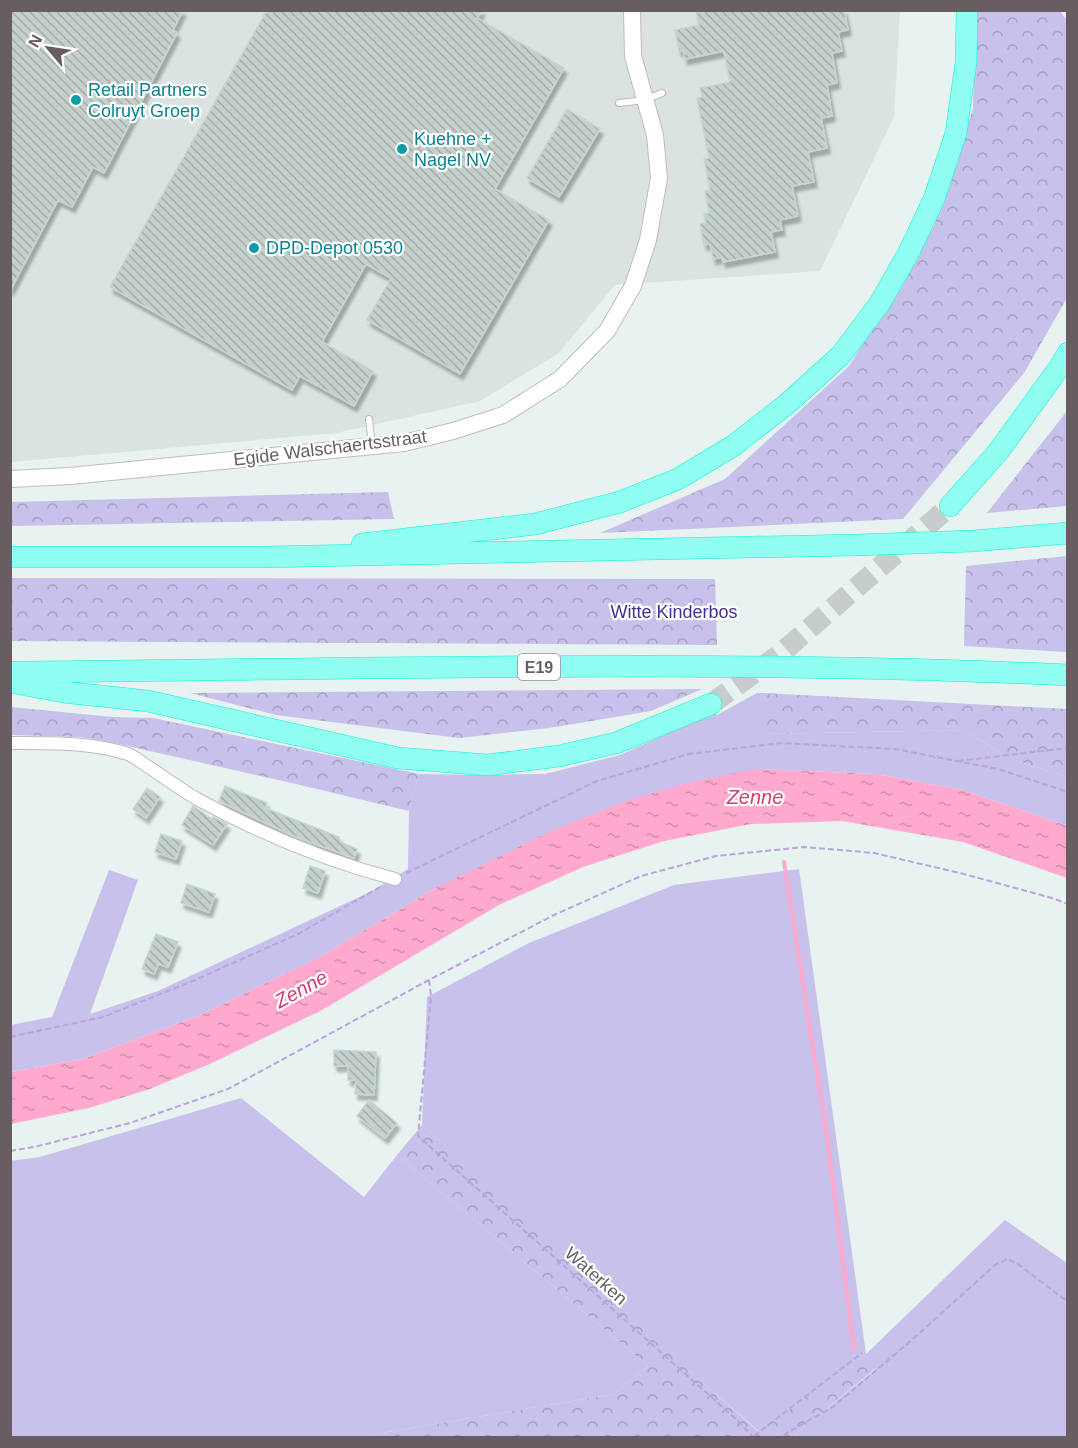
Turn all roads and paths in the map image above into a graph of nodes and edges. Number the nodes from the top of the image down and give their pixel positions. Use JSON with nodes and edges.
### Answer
{"nodes":[{"id":1,"x":632,"y":10,"type":"edge"},
{"id":2,"x":967,"y":10,"type":"edge"},
{"id":3,"x":662,"y":93,"type":"dead end"},
{"id":4,"x":645,"y":100,"type":"junction"},
{"id":5,"x":619,"y":103,"type":"dead end"},
{"id":6,"x":1068,"y":352,"type":"edge"},
{"id":7,"x":369,"y":419,"type":"dead end"},
{"id":8,"x":372,"y":446,"type":"junction"},
{"id":9,"x":10,"y":479,"type":"edge"},
{"id":10,"x":950,"y":506,"type":"tunnel mouth"},
{"id":11,"x":1068,"y":533,"type":"edge"},
{"id":12,"x":10,"y":557,"type":"edge"},
{"id":13,"x":263,"y":557,"type":"junction"},
{"id":14,"x":10,"y":672,"type":"edge"},
{"id":15,"x":1068,"y":675,"type":"edge"},
{"id":16,"x":10,"y":682,"type":"edge"},
{"id":17,"x":711,"y":704,"type":"tunnel mouth"},
{"id":18,"x":10,"y":743,"type":"edge"},
{"id":19,"x":1068,"y":748,"type":"edge"},
{"id":20,"x":956,"y":761,"type":"junction"},
{"id":21,"x":1068,"y":792,"type":"edge"},
{"id":22,"x":395,"y":879,"type":"junction"},
{"id":23,"x":1068,"y":904,"type":"edge"},
{"id":24,"x":429,"y":980,"type":"junction"},
{"id":25,"x":10,"y":1037,"type":"edge"},
{"id":26,"x":10,"y":1151,"type":"edge"},
{"id":27,"x":1068,"y":1302,"type":"edge"},
{"id":28,"x":862,"y":1353,"type":"dead end"},
{"id":29,"x":754,"y":1437,"type":"edge"},
{"id":30,"x":775,"y":1437,"type":"edge"}],
"edges":[{"from":1,"to":4,"type":"main road","name":"Egide Walschaertsstraat"},
{"from":2,"to":13,"type":"highway"},
{"from":3,"to":4,"type":"lane"},
{"from":4,"to":5,"type":"lane"},
{"from":4,"to":8,"type":"main road","name":"Egide Walschaertsstraat"},
{"from":6,"to":10,"type":"highway"},
{"from":7,"to":8,"type":"lane"},
{"from":8,"to":9,"type":"main road","name":"Egide Walschaertsstraat"},
{"from":11,"to":13,"type":"highway"},
{"from":12,"to":13,"type":"highway"},
{"from":14,"to":15,"type":"highway","number":"E19"},
{"from":16,"to":17,"type":"highway"},
{"from":18,"to":22,"type":"street"},
{"from":19,"to":20,"type":"path"},
{"from":20,"to":21,"type":"path"},
{"from":20,"to":22,"type":"path"},
{"from":22,"to":25,"type":"path"},
{"from":23,"to":24,"type":"path"},
{"from":24,"to":26,"type":"path"},
{"from":24,"to":29,"type":"path","name":"Waterken"},
{"from":27,"to":30,"type":"path"},
{"from":28,"to":29,"type":"path"}]}
